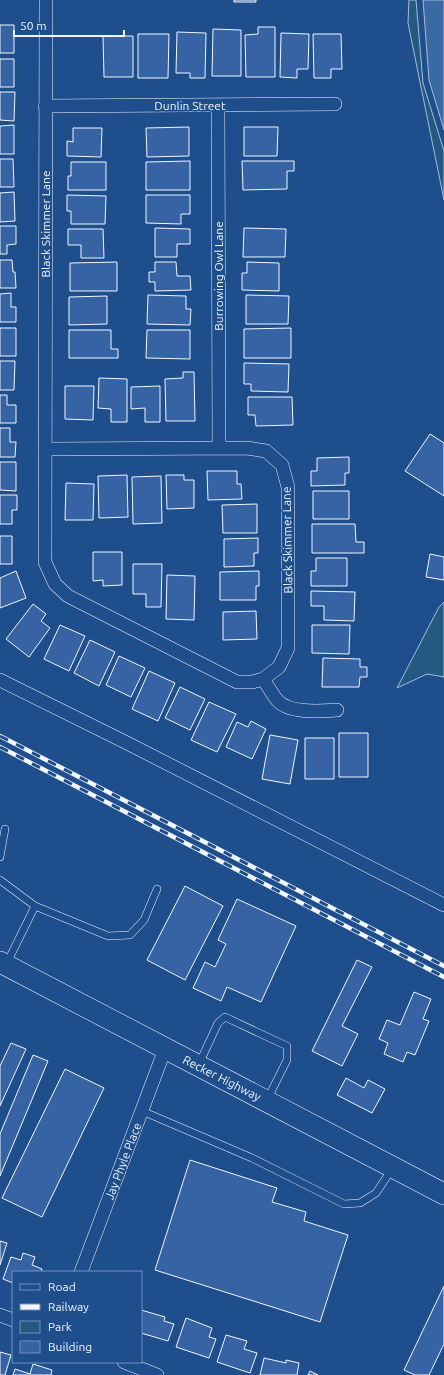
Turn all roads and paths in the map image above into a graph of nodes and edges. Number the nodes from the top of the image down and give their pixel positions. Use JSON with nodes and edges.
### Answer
{"nodes":[{"id":1,"x":46,"y":0,"type":"edge"},
{"id":2,"x":335,"y":104,"type":"dead end"},
{"id":3,"x":218,"y":105,"type":"junction"},
{"id":4,"x":46,"y":106,"type":"junction"},
{"id":5,"x":219,"y":448,"type":"junction"},
{"id":6,"x":45,"y":449,"type":"junction"},
{"id":7,"x":263,"y":679,"type":"junction"},
{"id":8,"x":0,"y":680,"type":"edge"},
{"id":9,"x":338,"y":710,"type":"dead end"},
{"id":10,"x":5,"y":829,"type":"dead end"},
{"id":11,"x":0,"y":857,"type":"edge"},
{"id":12,"x":0,"y":880,"type":"edge"},
{"id":13,"x":156,"y":889,"type":"dead end"},
{"id":14,"x":444,"y":905,"type":"edge"},
{"id":15,"x":35,"y":906,"type":"junction"},
{"id":16,"x":3,"y":964,"type":"edge"},
{"id":17,"x":165,"y":1049,"type":"junction"},
{"id":18,"x":198,"y":1066,"type":"junction"},
{"id":19,"x":266,"y":1102,"type":"junction"},
{"id":20,"x":142,"y":1111,"type":"junction"},
{"id":21,"x":394,"y":1168,"type":"junction"},
{"id":22,"x":444,"y":1194,"type":"edge"},
{"id":23,"x":81,"y":1271,"type":"edge"},
{"id":24,"x":0,"y":1315,"type":"edge"},
{"id":25,"x":12,"y":1320,"type":"edge"},
{"id":26,"x":127,"y":1363,"type":"edge"},
{"id":27,"x":157,"y":1375,"type":"edge"}],
"edges":[{"from":1,"to":4,"type":"street","name":"Black Skimmer Lane"},
{"from":2,"to":3,"type":"street","name":"Dunlin Street"},
{"from":3,"to":4,"type":"street","name":"Dunlin Street"},
{"from":3,"to":5,"type":"street","name":"Burrowing Owl Lane"},
{"from":4,"to":6,"type":"street","name":"Black Skimmer Lane"},
{"from":5,"to":6,"type":"street","name":"Black Skimmer Lane"},
{"from":5,"to":7,"type":"street","name":"Black Skimmer Lane"},
{"from":6,"to":7,"type":"street","name":"Black Skimmer Lane"},
{"from":7,"to":9,"type":"street"},
{"from":8,"to":14,"type":"street"},
{"from":10,"to":11,"type":"lane"},
{"from":12,"to":15,"type":"lane"},
{"from":13,"to":15,"type":"lane"},
{"from":15,"to":16,"type":"lane"},
{"from":16,"to":17,"type":"main road","name":"Recker Highway"},
{"from":17,"to":18,"type":"main road","name":"Recker Highway"},
{"from":17,"to":20,"type":"street","name":"Jay Phyle Place"},
{"from":18,"to":19,"type":"main road","name":"Recker Highway"},
{"from":18,"to":19,"type":"lane"},
{"from":19,"to":21,"type":"main road","name":"Recker Highway"},
{"from":20,"to":21,"type":"lane"},
{"from":20,"to":23,"type":"street","name":"Jay Phyle Place"},
{"from":21,"to":22,"type":"main road","name":"Recker Highway"},
{"from":24,"to":25,"type":"street"},
{"from":26,"to":27,"type":"street"}]}
